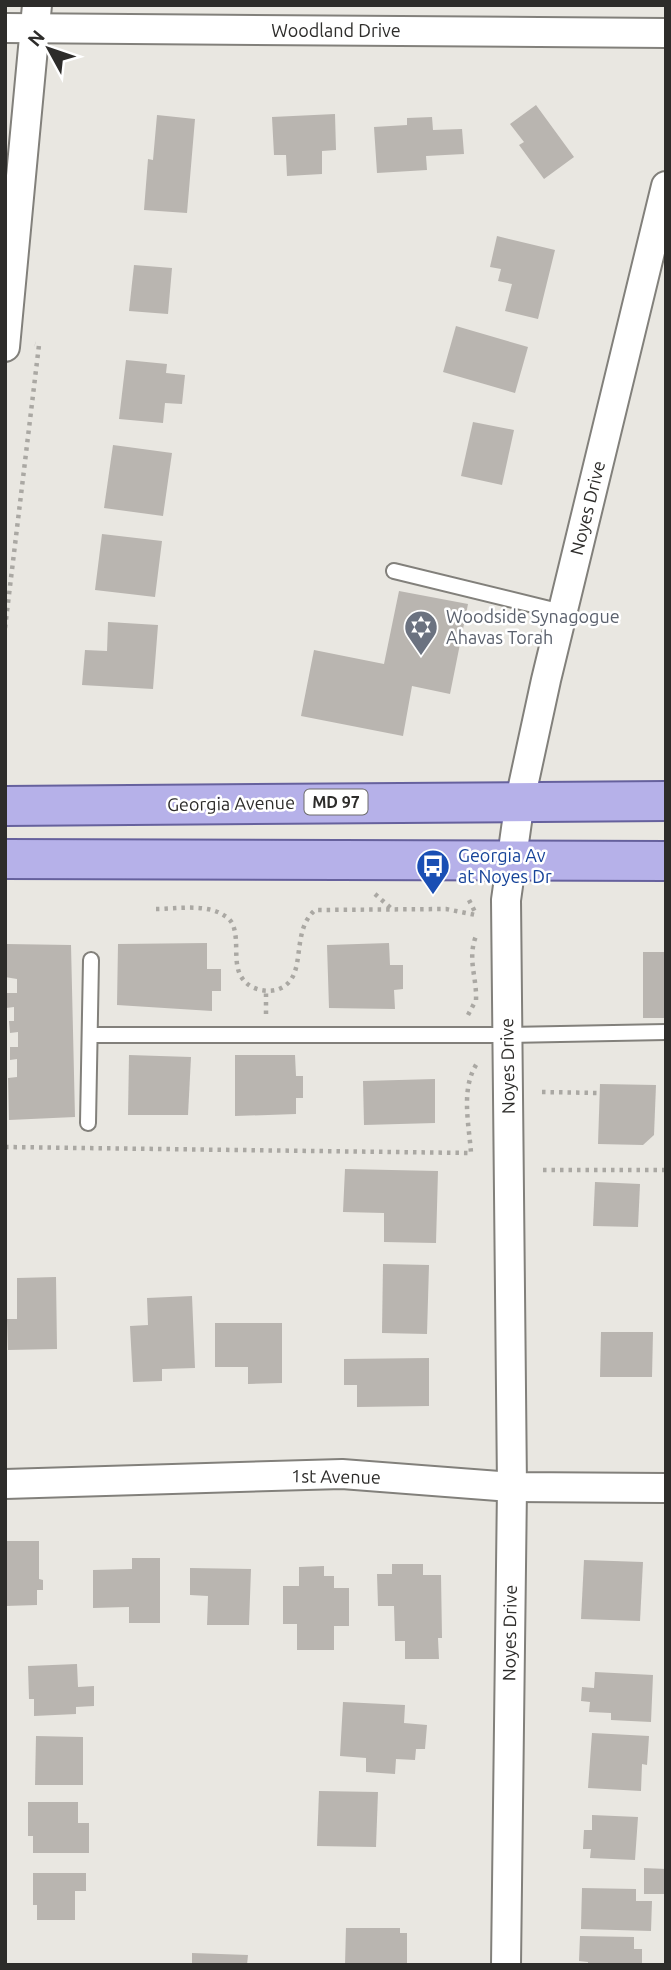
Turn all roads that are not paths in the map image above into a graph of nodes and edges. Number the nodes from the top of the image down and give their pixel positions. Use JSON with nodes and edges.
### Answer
{"nodes":[{"id":1,"x":25,"y":21,"type":"edge"},
{"id":2,"x":666,"y":33,"type":"edge"},
{"id":3,"x":666,"y":186,"type":"edge"},
{"id":4,"x":7,"y":308,"type":"edge"},
{"id":5,"x":6,"y":343,"type":"edge"},
{"id":6,"x":394,"y":571,"type":"dead end"},
{"id":7,"x":562,"y":612,"type":"junction"},
{"id":8,"x":520,"y":800,"type":"junction"},
{"id":9,"x":666,"y":801,"type":"edge"},
{"id":10,"x":5,"y":806,"type":"edge"},
{"id":11,"x":5,"y":859,"type":"edge"},
{"id":12,"x":513,"y":860,"type":"junction"},
{"id":13,"x":666,"y":861,"type":"edge"},
{"id":14,"x":91,"y":960,"type":"dead end"},
{"id":15,"x":666,"y":1032,"type":"edge"},
{"id":16,"x":91,"y":1035,"type":"junction"},
{"id":17,"x":508,"y":1035,"type":"junction"},
{"id":18,"x":88,"y":1123,"type":"dead end"},
{"id":19,"x":5,"y":1484,"type":"edge"},
{"id":20,"x":512,"y":1487,"type":"junction"},
{"id":21,"x":666,"y":1488,"type":"edge"},
{"id":22,"x":506,"y":1965,"type":"edge"}],
"edges":[{"from":1,"to":2,"type":"street","name":"Woodland Drive"},
{"from":1,"to":4,"type":"street"},
{"from":3,"to":7,"type":"street","name":"Noyes Drive"},
{"from":4,"to":5,"type":"street"},
{"from":6,"to":7,"type":"lane"},
{"from":7,"to":8,"type":"street","name":"Noyes Drive"},
{"from":8,"to":9,"type":"main road","name":"Georgia Avenue","number":"MD 97"},
{"from":8,"to":10,"type":"main road","name":"Georgia Avenue","number":"MD 97"},
{"from":8,"to":12,"type":"street","name":"Noyes Drive"},
{"from":11,"to":12,"type":"main road"},
{"from":12,"to":13,"type":"main road"},
{"from":12,"to":17,"type":"street","name":"Noyes Drive"},
{"from":14,"to":16,"type":"lane"},
{"from":15,"to":17,"type":"lane"},
{"from":16,"to":17,"type":"lane"},
{"from":16,"to":18,"type":"lane"},
{"from":17,"to":20,"type":"street","name":"Noyes Drive"},
{"from":19,"to":20,"type":"street","name":"1st Avenue"},
{"from":20,"to":21,"type":"street","name":"1st Avenue"},
{"from":20,"to":22,"type":"street","name":"Noyes Drive"}]}
